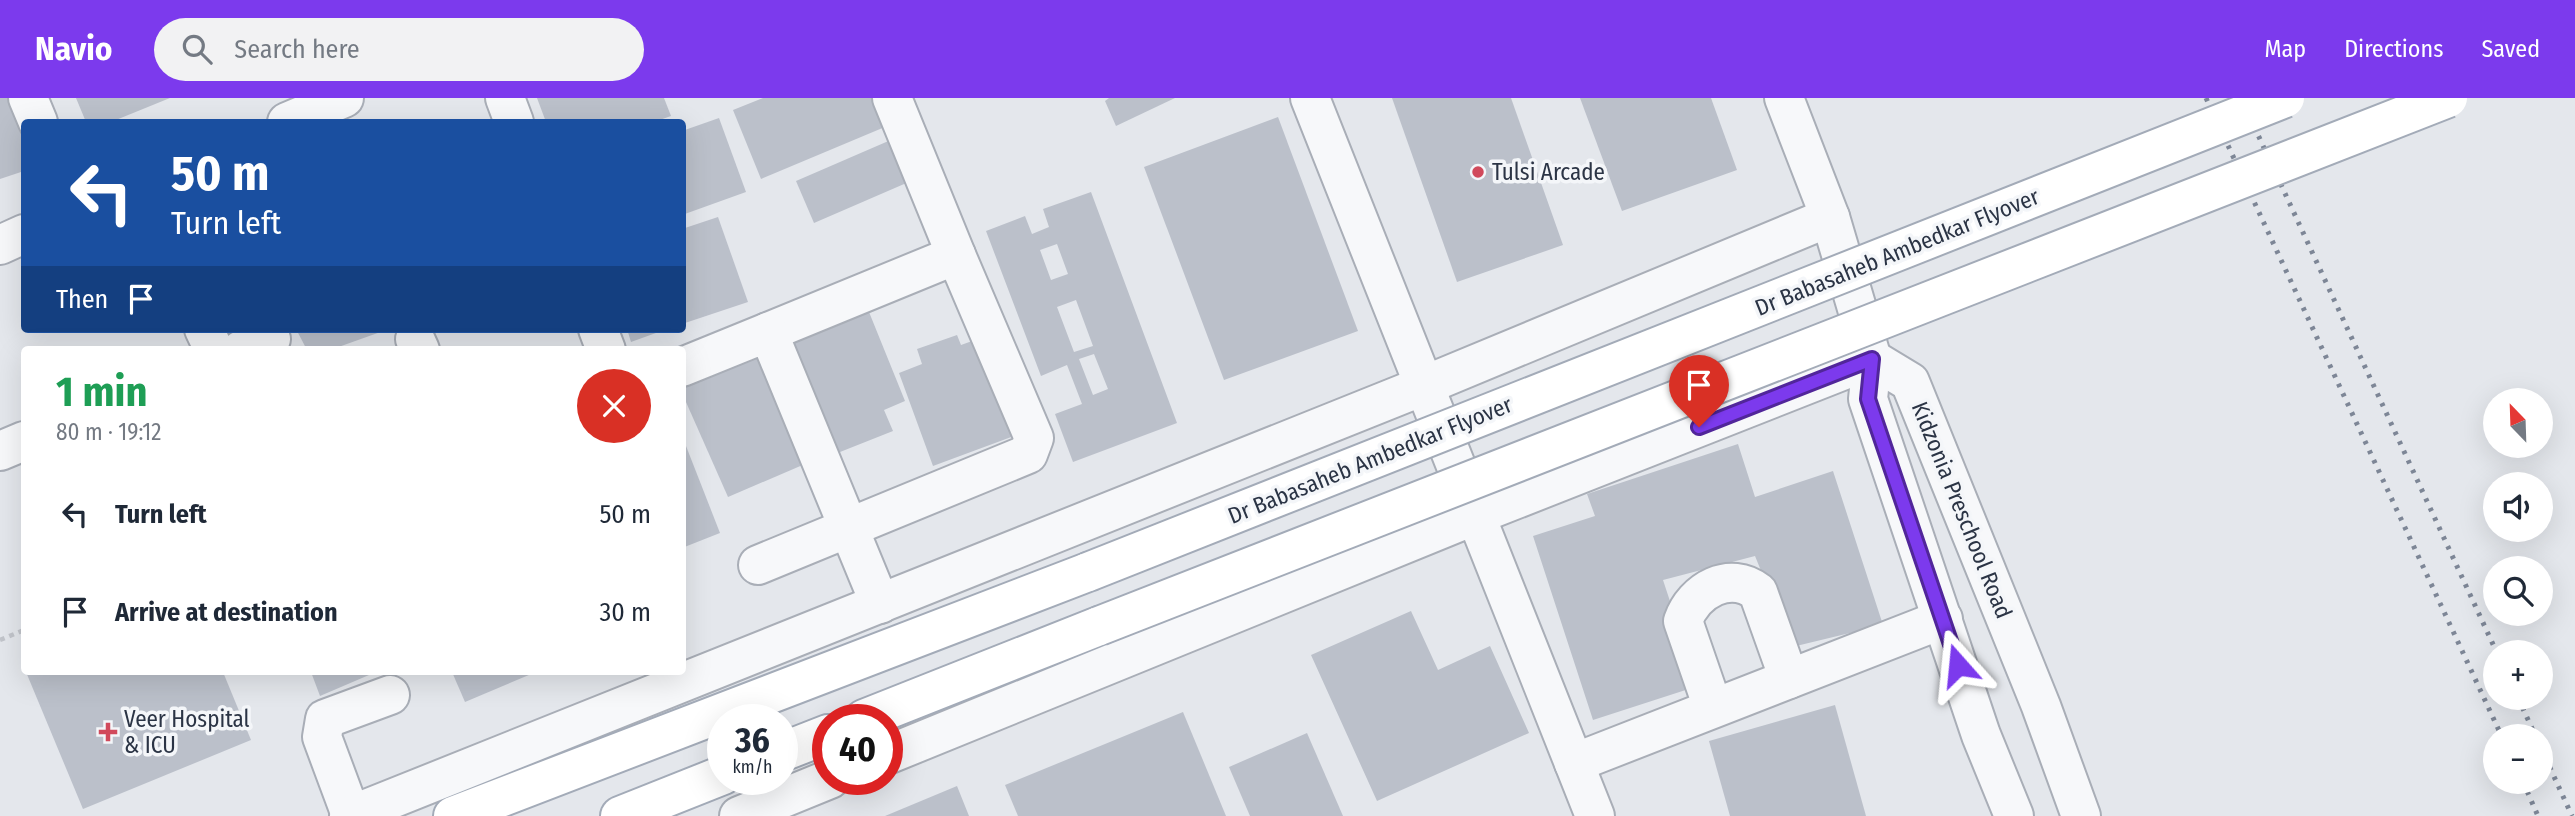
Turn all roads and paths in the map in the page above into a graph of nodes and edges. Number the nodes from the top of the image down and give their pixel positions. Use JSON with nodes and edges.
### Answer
{"nodes":[{"id":1,"x":28,"y":98,"type":"edge"},
{"id":2,"x":344,"y":98,"type":"edge"},
{"id":3,"x":505,"y":98,"type":"edge"},
{"id":4,"x":892,"y":98,"type":"edge"},
{"id":5,"x":1310,"y":98,"type":"edge"},
{"id":6,"x":1784,"y":98,"type":"edge"},
{"id":7,"x":2285,"y":98,"type":"edge"},
{"id":8,"x":2448,"y":98,"type":"edge"},
{"id":9,"x":37,"y":119,"type":"edge"},
{"id":10,"x":293,"y":119,"type":"edge"},
{"id":11,"x":513,"y":119,"type":"edge"},
{"id":12,"x":1830,"y":217,"type":"junction"},
{"id":13,"x":21,"y":235,"type":"edge"},
{"id":14,"x":0,"y":245,"type":"edge"},
{"id":15,"x":956,"y":255,"type":"junction"},
{"id":16,"x":768,"y":332,"type":"junction"},
{"id":17,"x":1872,"y":359,"type":"junction"},
{"id":18,"x":686,"y":364,"type":"edge"},
{"id":19,"x":1423,"y":386,"type":"junction"},
{"id":20,"x":21,"y":442,"type":"edge"},
{"id":21,"x":0,"y":451,"type":"edge"},
{"id":22,"x":1476,"y":515,"type":"junction"},
{"id":23,"x":849,"y":528,"type":"junction"},
{"id":24,"x":758,"y":565,"type":"dead end"},
{"id":25,"x":880,"y":604,"type":"junction"},
{"id":26,"x":1942,"y":619,"type":"junction"},
{"id":27,"x":21,"y":631,"type":"edge"},
{"id":28,"x":0,"y":640,"type":"edge"},
{"id":29,"x":1788,"y":679,"type":"junction"},
{"id":30,"x":390,"y":695,"type":"dead end"},
{"id":31,"x":902,"y":704,"type":"edge"},
{"id":32,"x":1713,"y":708,"type":"junction"},
{"id":33,"x":903,"y":748,"type":"edge"},
{"id":34,"x":1574,"y":763,"type":"junction"},
{"id":35,"x":707,"y":781,"type":"edge"},
{"id":36,"x":812,"y":786,"type":"edge"},
{"id":37,"x":350,"y":816,"type":"edge"},
{"id":38,"x":453,"y":816,"type":"edge"},
{"id":39,"x":620,"y":816,"type":"edge"},
{"id":40,"x":739,"y":816,"type":"edge"},
{"id":41,"x":1595,"y":816,"type":"edge"},
{"id":42,"x":2014,"y":816,"type":"edge"},
{"id":43,"x":2081,"y":816,"type":"edge"}],
"edges":[{"from":1,"to":9,"type":"street"},
{"from":2,"to":10,"type":"street"},
{"from":3,"to":11,"type":"street"},
{"from":4,"to":15,"type":"street"},
{"from":5,"to":19,"type":"street"},
{"from":6,"to":12,"type":"street"},
{"from":7,"to":38,"type":"main road","name":"Dr Babasaheb Ambedkar Flyover","bridge":true},
{"from":8,"to":31,"type":"main road","bridge":true},
{"from":12,"to":17,"type":"street"},
{"from":12,"to":19,"type":"street"},
{"from":13,"to":14,"type":"street"},
{"from":15,"to":16,"type":"street"},
{"from":15,"to":23,"type":"street"},
{"from":16,"to":18,"type":"street"},
{"from":16,"to":23,"type":"street"},
{"from":17,"to":22,"type":"street"},
{"from":17,"to":26,"type":"street","name":"Kidzonia Preschool Road"},
{"from":17,"to":43,"type":"street","name":"Kidzonia Preschool Road"},
{"from":19,"to":22,"type":"street"},
{"from":19,"to":25,"type":"street"},
{"from":20,"to":21,"type":"street"},
{"from":22,"to":33,"type":"street"},
{"from":22,"to":34,"type":"street"},
{"from":23,"to":24,"type":"street"},
{"from":23,"to":25,"type":"street"},
{"from":25,"to":37,"type":"street"},
{"from":26,"to":29,"type":"street"},
{"from":26,"to":42,"type":"street","name":"Kidzonia Preschool Road"},
{"from":27,"to":28,"type":"path"},
{"from":29,"to":32,"type":"street"},
{"from":29,"to":32,"type":"street"},
{"from":30,"to":37,"type":"street"},
{"from":32,"to":34,"type":"street"},
{"from":34,"to":41,"type":"street"},
{"from":35,"to":39,"type":"main road"},
{"from":36,"to":40,"type":"street"}]}
